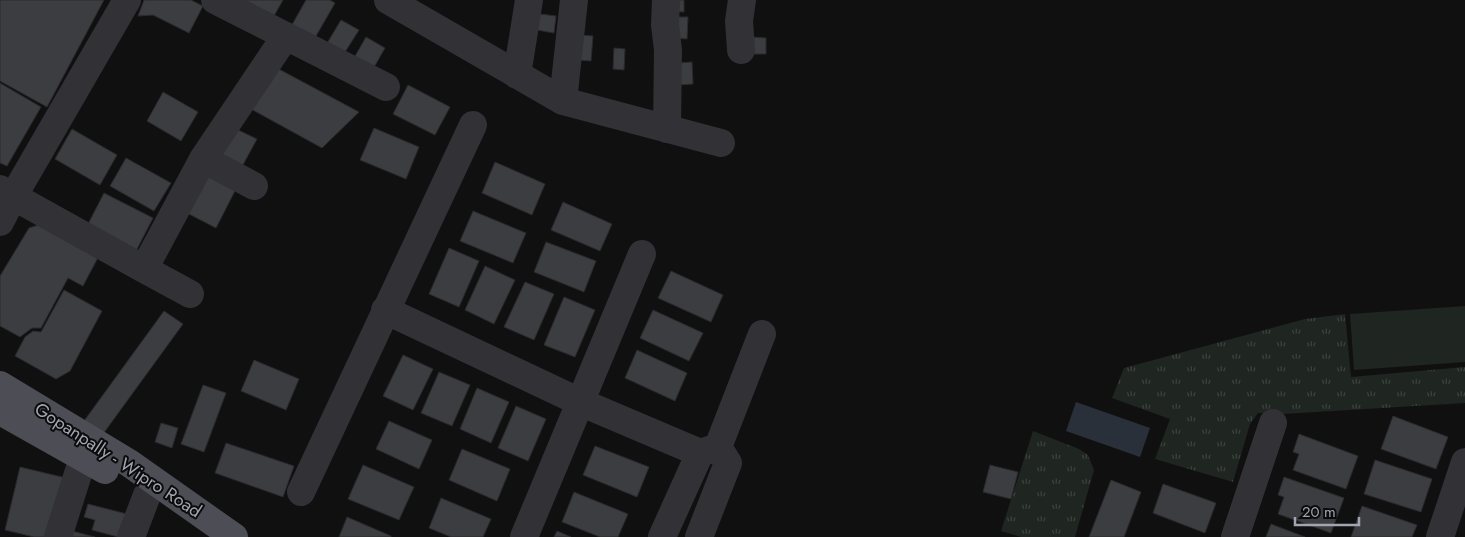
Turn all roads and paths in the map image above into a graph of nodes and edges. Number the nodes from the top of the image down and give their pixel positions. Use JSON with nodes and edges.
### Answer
{"nodes":[{"id":1,"x":127,"y":0,"type":"edge"},
{"id":2,"x":215,"y":0,"type":"edge"},
{"id":3,"x":388,"y":0,"type":"edge"},
{"id":4,"x":529,"y":0,"type":"edge"},
{"id":5,"x":574,"y":0,"type":"edge"},
{"id":6,"x":666,"y":0,"type":"edge"},
{"id":7,"x":742,"y":0,"type":"edge"},
{"id":8,"x":285,"y":37,"type":"junction"},
{"id":9,"x":741,"y":50,"type":"dead end"},
{"id":10,"x":517,"y":75,"type":"junction"},
{"id":11,"x":386,"y":87,"type":"dead end"},
{"id":12,"x":563,"y":101,"type":"junction"},
{"id":13,"x":472,"y":125,"type":"dead end"},
{"id":14,"x":667,"y":129,"type":"junction"},
{"id":15,"x":721,"y":144,"type":"dead end"},
{"id":16,"x":203,"y":158,"type":"junction"},
{"id":17,"x":254,"y":186,"type":"dead end"},
{"id":18,"x":7,"y":193,"type":"edge"},
{"id":19,"x":0,"y":222,"type":"edge"},
{"id":20,"x":642,"y":254,"type":"dead end"},
{"id":21,"x":144,"y":269,"type":"junction"},
{"id":22,"x":190,"y":294,"type":"dead end"},
{"id":23,"x":385,"y":310,"type":"junction"},
{"id":24,"x":762,"y":334,"type":"dead end"},
{"id":25,"x":0,"y":385,"type":"edge"},
{"id":26,"x":580,"y":402,"type":"junction"},
{"id":27,"x":0,"y":411,"type":"edge"},
{"id":28,"x":1273,"y":423,"type":"dead end"},
{"id":29,"x":709,"y":450,"type":"junction"},
{"id":30,"x":83,"y":458,"type":"junction"},
{"id":31,"x":1465,"y":462,"type":"edge"},
{"id":32,"x":301,"y":492,"type":"dead end"},
{"id":33,"x":147,"y":495,"type":"junction"},
{"id":34,"x":58,"y":537,"type":"edge"},
{"id":35,"x":131,"y":537,"type":"edge"},
{"id":36,"x":210,"y":537,"type":"edge"},
{"id":37,"x":234,"y":537,"type":"edge"},
{"id":38,"x":524,"y":537,"type":"edge"},
{"id":39,"x":662,"y":537,"type":"edge"},
{"id":40,"x":699,"y":537,"type":"edge"},
{"id":41,"x":1235,"y":537,"type":"edge"},
{"id":42,"x":1440,"y":537,"type":"edge"}],
"edges":[{"from":1,"to":18,"type":"street"},
{"from":2,"to":8,"type":"street"},
{"from":3,"to":10,"type":"street"},
{"from":4,"to":10,"type":"street"},
{"from":5,"to":12,"type":"street"},
{"from":6,"to":14,"type":"street"},
{"from":7,"to":9,"type":"street"},
{"from":8,"to":11,"type":"street"},
{"from":8,"to":16,"type":"street"},
{"from":10,"to":12,"type":"street"},
{"from":12,"to":14,"type":"street"},
{"from":13,"to":23,"type":"street"},
{"from":14,"to":15,"type":"street"},
{"from":16,"to":17,"type":"street"},
{"from":16,"to":21,"type":"street"},
{"from":18,"to":19,"type":"street"},
{"from":18,"to":21,"type":"street"},
{"from":20,"to":26,"type":"street"},
{"from":21,"to":22,"type":"street"},
{"from":23,"to":26,"type":"street"},
{"from":23,"to":32,"type":"street"},
{"from":24,"to":29,"type":"street"},
{"from":25,"to":37,"type":"main road","name":"Gopanpally - Wipro Road"},
{"from":26,"to":29,"type":"street"},
{"from":26,"to":38,"type":"street"},
{"from":27,"to":30,"type":"main road","name":"Gopanpally - Wipro Road"},
{"from":28,"to":41,"type":"street"},
{"from":29,"to":39,"type":"street"},
{"from":29,"to":40,"type":"street"},
{"from":30,"to":33,"type":"main road","name":"Gopanpally - Wipro Road"},
{"from":30,"to":34,"type":"street"},
{"from":31,"to":42,"type":"street"},
{"from":33,"to":35,"type":"street"},
{"from":33,"to":36,"type":"main road","name":"Gopanpally - Wipro Road"}]}
